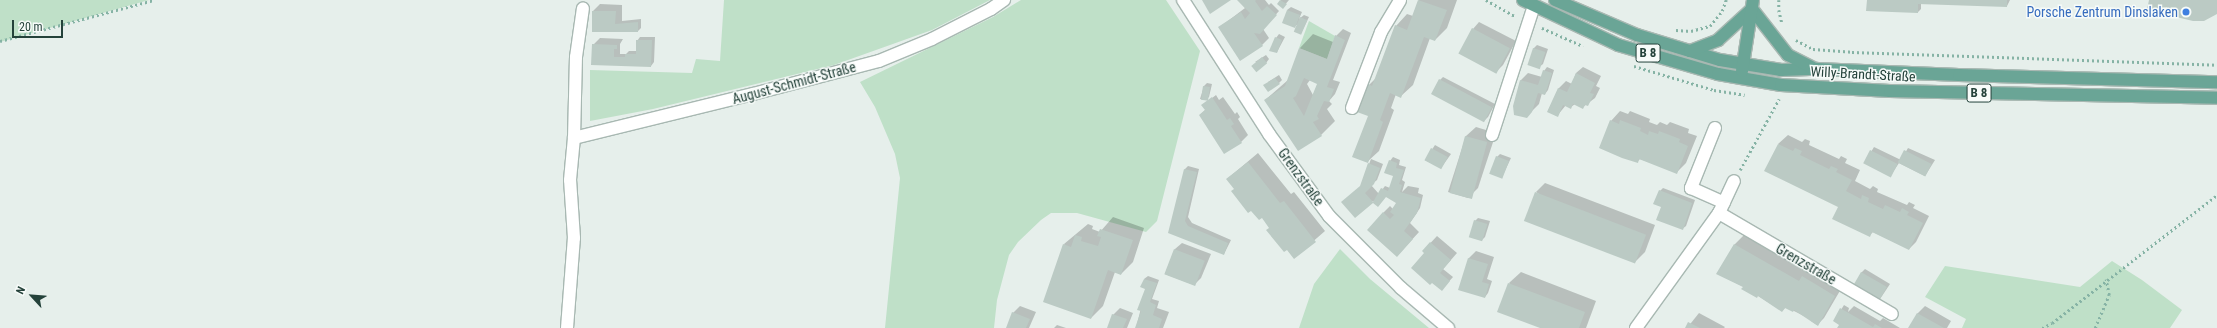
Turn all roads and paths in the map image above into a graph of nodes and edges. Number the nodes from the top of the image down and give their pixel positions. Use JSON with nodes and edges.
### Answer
{"nodes":[{"id":1,"x":154,"y":0,"type":"edge"},
{"id":2,"x":1004,"y":0,"type":"edge"},
{"id":3,"x":1183,"y":0,"type":"edge"},
{"id":4,"x":1400,"y":0,"type":"edge"},
{"id":5,"x":1726,"y":0,"type":"edge"},
{"id":6,"x":1779,"y":0,"type":"edge"},
{"id":7,"x":1562,"y":1,"type":"edge"},
{"id":8,"x":1528,"y":3,"type":"edge"},
{"id":9,"x":1752,"y":4,"type":"edge"},
{"id":10,"x":583,"y":8,"type":"dead end"},
{"id":11,"x":1559,"y":18,"type":"junction"},
{"id":12,"x":1783,"y":25,"type":"dead end"},
{"id":13,"x":1668,"y":30,"type":"dead end"},
{"id":14,"x":1790,"y":36,"type":"dead end"},
{"id":15,"x":0,"y":41,"type":"edge"},
{"id":16,"x":1690,"y":51,"type":"junction"},
{"id":17,"x":1743,"y":64,"type":"junction"},
{"id":18,"x":2217,"y":65,"type":"edge"},
{"id":19,"x":1817,"y":69,"type":"junction"},
{"id":20,"x":1741,"y":78,"type":"junction"},
{"id":21,"x":2217,"y":82,"type":"edge"},
{"id":22,"x":2217,"y":98,"type":"edge"},
{"id":23,"x":1779,"y":99,"type":"dead end"},
{"id":24,"x":1352,"y":108,"type":"dead end"},
{"id":25,"x":1715,"y":128,"type":"dead end"},
{"id":26,"x":1492,"y":135,"type":"dead end"},
{"id":27,"x":574,"y":138,"type":"junction"},
{"id":28,"x":1734,"y":181,"type":"joint"},
{"id":29,"x":2217,"y":195,"type":"edge"},
{"id":30,"x":1722,"y":208,"type":"junction"},
{"id":31,"x":2106,"y":279,"type":"junction"},
{"id":32,"x":1892,"y":314,"type":"dead end"},
{"id":33,"x":567,"y":328,"type":"edge"},
{"id":34,"x":1448,"y":328,"type":"edge"},
{"id":35,"x":1636,"y":328,"type":"edge"},
{"id":36,"x":2042,"y":328,"type":"edge"},
{"id":37,"x":2094,"y":328,"type":"edge"}],
"edges":[{"from":1,"to":15,"type":"path"},
{"from":2,"to":27,"type":"street","name":"August-Schmidt-Straße"},
{"from":3,"to":34,"type":"street","name":"Grenzstraße"},
{"from":4,"to":24,"type":"street"},
{"from":5,"to":13,"type":"path"},
{"from":6,"to":12,"type":"path"},
{"from":7,"to":11,"type":"street"},
{"from":7,"to":16,"type":"main road","number":"B 8"},
{"from":8,"to":11,"type":"main road","name":"Willy-Brandt-Straße","number":"B 8"},
{"from":8,"to":26,"type":"street"},
{"from":9,"to":16,"type":"main road"},
{"from":9,"to":17,"type":"main road"},
{"from":9,"to":19,"type":"main road"},
{"from":10,"to":27,"type":"street"},
{"from":11,"to":20,"type":"main road","name":"Willy-Brandt-Straße","number":"B 8"},
{"from":14,"to":18,"type":"path"},
{"from":16,"to":17,"type":"main road","name":"Willy-Brandt-Straße","number":"B 8"},
{"from":17,"to":19,"type":"main road","name":"Willy-Brandt-Straße","number":"B 8"},
{"from":17,"to":20,"type":"main road"},
{"from":19,"to":21,"type":"main road","name":"Willy-Brandt-Straße","number":"B 8"},
{"from":20,"to":22,"type":"main road","name":"Willy-Brandt-Straße","number":"B 8"},
{"from":23,"to":28,"type":"path"},
{"from":25,"to":30,"type":"street","name":"Grenzstraße"},
{"from":27,"to":33,"type":"street"},
{"from":28,"to":30,"type":"street"},
{"from":29,"to":31,"type":"path"},
{"from":30,"to":32,"type":"street","name":"Grenzstraße"},
{"from":30,"to":35,"type":"street"},
{"from":31,"to":36,"type":"path"},
{"from":31,"to":37,"type":"path"}]}
